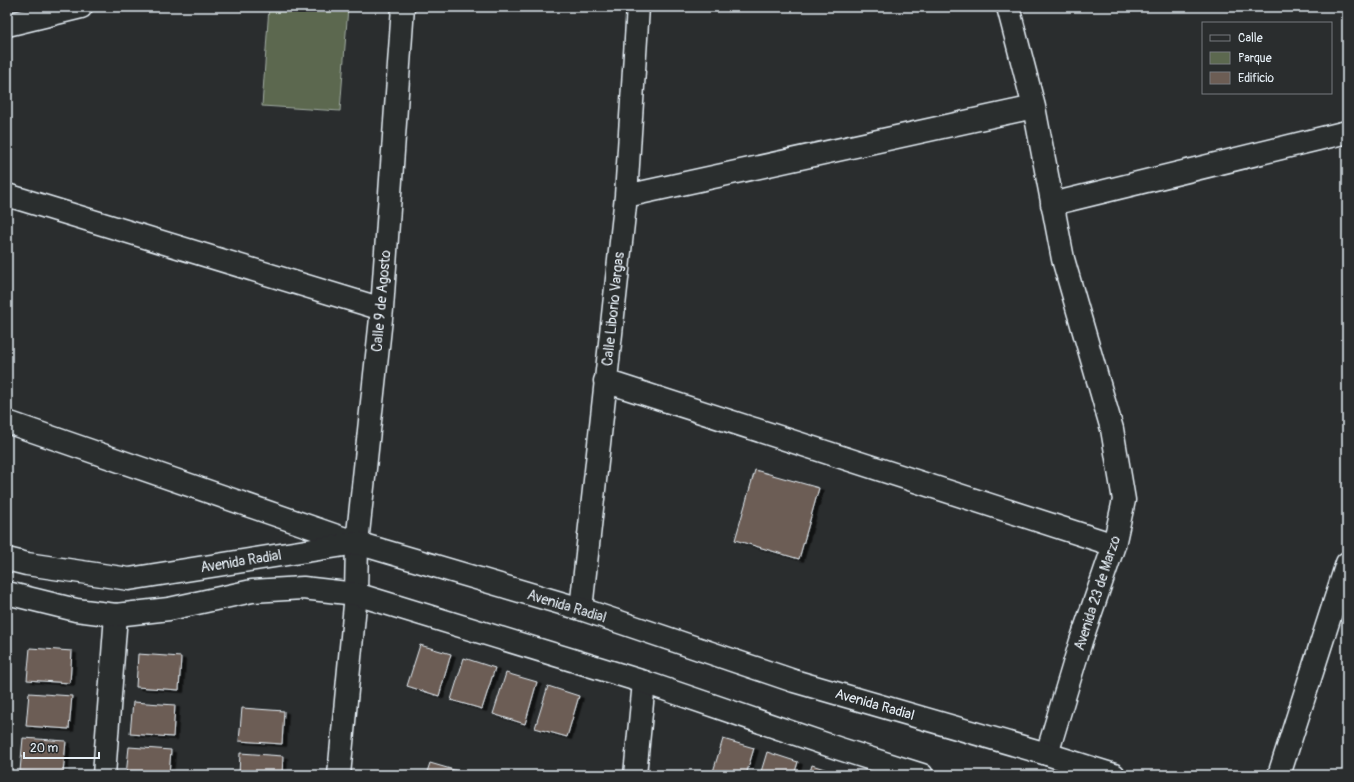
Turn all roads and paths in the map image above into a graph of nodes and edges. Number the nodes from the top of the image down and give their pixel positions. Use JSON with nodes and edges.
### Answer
{"nodes":[{"id":1,"x":81,"y":7,"type":"edge"},
{"id":2,"x":403,"y":7,"type":"edge"},
{"id":3,"x":638,"y":7,"type":"edge"},
{"id":4,"x":1008,"y":7,"type":"edge"},
{"id":5,"x":7,"y":25,"type":"edge"},
{"id":6,"x":1034,"y":107,"type":"junction"},
{"id":7,"x":1347,"y":132,"type":"edge"},
{"id":8,"x":7,"y":195,"type":"edge"},
{"id":9,"x":626,"y":196,"type":"junction"},
{"id":10,"x":1052,"y":204,"type":"junction"},
{"id":11,"x":382,"y":309,"type":"junction"},
{"id":12,"x":605,"y":381,"type":"junction"},
{"id":13,"x":7,"y":422,"type":"edge"},
{"id":14,"x":357,"y":543,"type":"junction"},
{"id":15,"x":1114,"y":545,"type":"junction"},
{"id":16,"x":7,"y":559,"type":"edge"},
{"id":17,"x":1347,"y":563,"type":"edge"},
{"id":18,"x":7,"y":593,"type":"edge"},
{"id":19,"x":356,"y":594,"type":"junction"},
{"id":20,"x":581,"y":609,"type":"junction"},
{"id":21,"x":116,"y":616,"type":"junction"},
{"id":22,"x":644,"y":682,"type":"junction"},
{"id":23,"x":1047,"y":754,"type":"junction"},
{"id":24,"x":104,"y":775,"type":"edge"},
{"id":25,"x":339,"y":775,"type":"edge"},
{"id":26,"x":635,"y":775,"type":"edge"},
{"id":27,"x":922,"y":775,"type":"edge"},
{"id":28,"x":1114,"y":775,"type":"edge"},
{"id":29,"x":1279,"y":775,"type":"edge"}],
"edges":[{"from":1,"to":5,"type":"street"},
{"from":2,"to":11,"type":"street","name":"Calle 9 de Agosto"},
{"from":3,"to":9,"type":"street","name":"Calle Liborio Vargas"},
{"from":4,"to":6,"type":"street","name":"Avenida 23 de Marzo"},
{"from":6,"to":9,"type":"street"},
{"from":6,"to":10,"type":"street","name":"Avenida 23 de Marzo"},
{"from":7,"to":10,"type":"street"},
{"from":8,"to":11,"type":"street"},
{"from":9,"to":12,"type":"street","name":"Calle Liborio Vargas"},
{"from":10,"to":15,"type":"street","name":"Avenida 23 de Marzo"},
{"from":11,"to":14,"type":"street","name":"Calle 9 de Agosto"},
{"from":12,"to":15,"type":"street"},
{"from":12,"to":20,"type":"street","name":"Calle Liborio Vargas"},
{"from":13,"to":14,"type":"street"},
{"from":14,"to":16,"type":"street","name":"Avenida Radial"},
{"from":14,"to":19,"type":"street","name":"Calle 9 de Agosto"},
{"from":14,"to":20,"type":"street","name":"Avenida Radial"},
{"from":15,"to":23,"type":"street","name":"Avenida 23 de Marzo"},
{"from":17,"to":29,"type":"street"},
{"from":18,"to":21,"type":"street"},
{"from":19,"to":21,"type":"street"},
{"from":19,"to":22,"type":"street"},
{"from":19,"to":25,"type":"street","name":"Calle 9 de Agosto"},
{"from":20,"to":23,"type":"street","name":"Avenida Radial"},
{"from":21,"to":24,"type":"street"},
{"from":22,"to":26,"type":"street"},
{"from":22,"to":27,"type":"street"},
{"from":23,"to":28,"type":"street","name":"Avenida Radial"}]}
